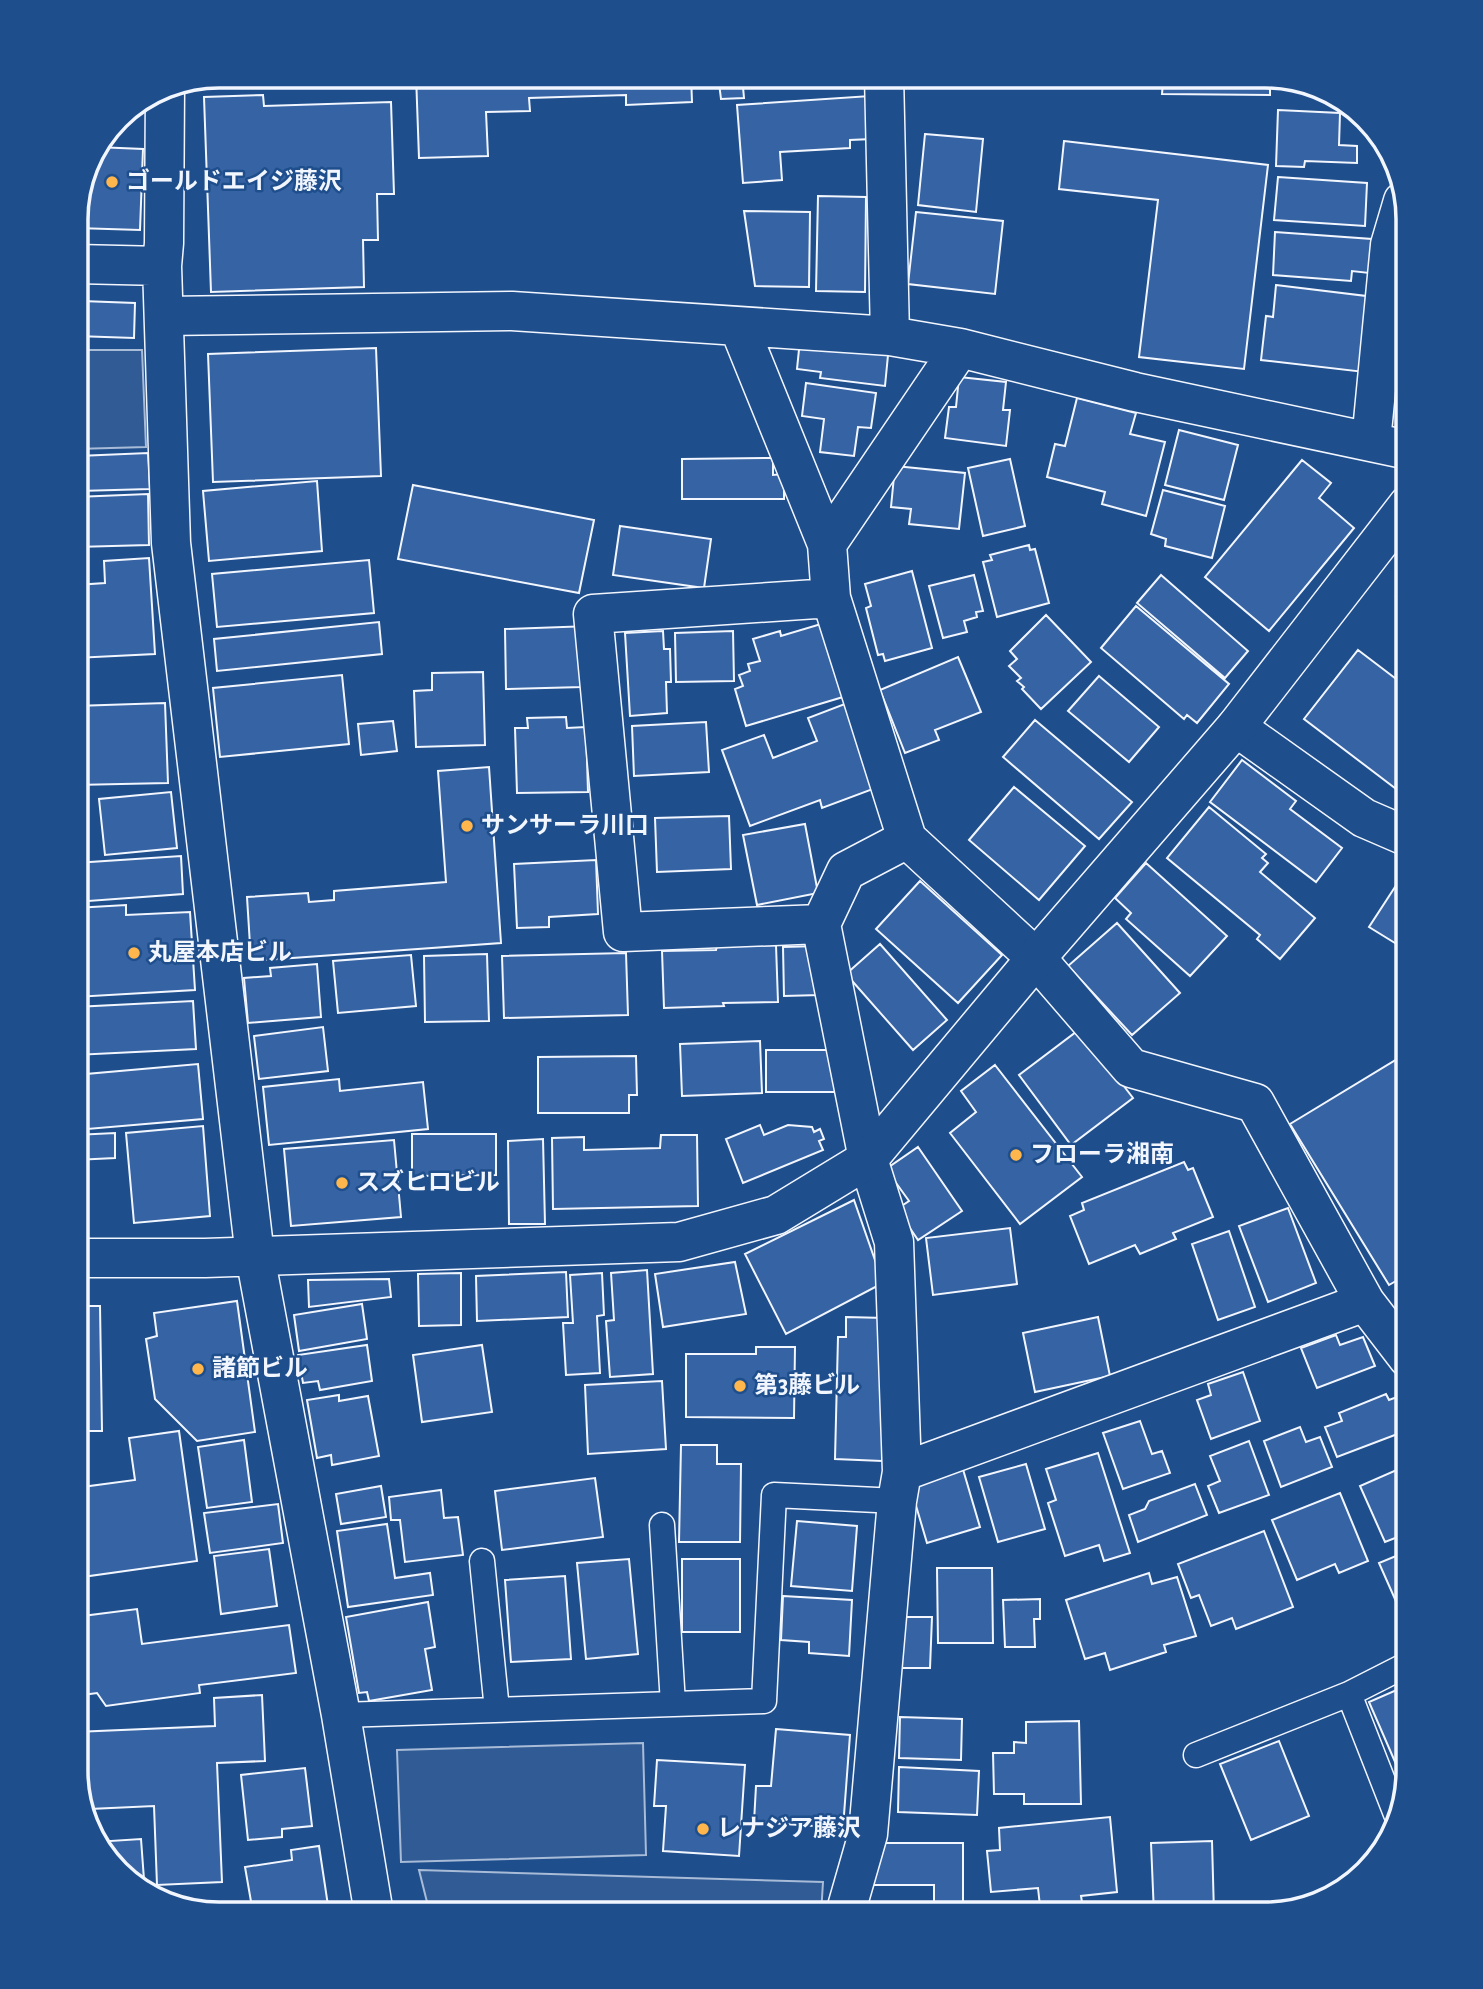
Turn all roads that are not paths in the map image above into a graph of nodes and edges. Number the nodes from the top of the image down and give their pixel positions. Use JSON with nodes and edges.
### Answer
{"nodes":[{"id":1,"x":884,"y":88,"type":"edge"},
{"id":2,"x":165,"y":99,"type":"edge"},
{"id":3,"x":1396,"y":225,"type":"edge"},
{"id":4,"x":88,"y":264,"type":"edge"},
{"id":5,"x":162,"y":266,"type":"junction"},
{"id":6,"x":164,"y":316,"type":"junction"},
{"id":7,"x":739,"y":327,"type":"junction"},
{"id":8,"x":890,"y":336,"type":"junction"},
{"id":9,"x":960,"y":348,"type":"junction"},
{"id":10,"x":1371,"y":442,"type":"junction"},
{"id":11,"x":1396,"y":447,"type":"edge"},
{"id":12,"x":1396,"y":520,"type":"edge"},
{"id":13,"x":827,"y":544,"type":"junction"},
{"id":14,"x":831,"y":598,"type":"junction"},
{"id":15,"x":1236,"y":727,"type":"junction"},
{"id":16,"x":1396,"y":832,"type":"edge"},
{"id":17,"x":907,"y":839,"type":"junction"},
{"id":18,"x":821,"y":924,"type":"junction"},
{"id":19,"x":1036,"y":958,"type":"junction"},
{"id":20,"x":868,"y":1159,"type":"junction"},
{"id":21,"x":255,"y":1256,"type":"junction"},
{"id":22,"x":88,"y":1258,"type":"edge"},
{"id":23,"x":1365,"y":1302,"type":"junction"},
{"id":24,"x":1396,"y":1342,"type":"edge"},
{"id":25,"x":899,"y":1486,"type":"junction"},
{"id":26,"x":662,"y":1525,"type":"dead end"},
{"id":27,"x":482,"y":1561,"type":"dead end"},
{"id":28,"x":1396,"y":1670,"type":"edge"},
{"id":29,"x":1349,"y":1693,"type":"junction"},
{"id":30,"x":673,"y":1704,"type":"junction"},
{"id":31,"x":497,"y":1710,"type":"junction"},
{"id":32,"x":341,"y":1716,"type":"junction"},
{"id":33,"x":1196,"y":1755,"type":"dead end"},
{"id":34,"x":1391,"y":1802,"type":"edge"},
{"id":35,"x":372,"y":1901,"type":"edge"},
{"id":36,"x":849,"y":1902,"type":"edge"}],
"edges":[{"from":1,"to":8,"type":"street"},
{"from":2,"to":5,"type":"street"},
{"from":3,"to":10,"type":"street"},
{"from":4,"to":5,"type":"street"},
{"from":5,"to":6,"type":"street"},
{"from":6,"to":7,"type":"street"},
{"from":6,"to":21,"type":"street"},
{"from":7,"to":8,"type":"street"},
{"from":7,"to":13,"type":"street"},
{"from":8,"to":9,"type":"street"},
{"from":9,"to":10,"type":"street"},
{"from":9,"to":13,"type":"street"},
{"from":10,"to":11,"type":"street"},
{"from":12,"to":15,"type":"street"},
{"from":13,"to":14,"type":"street"},
{"from":14,"to":17,"type":"street"},
{"from":14,"to":18,"type":"street"},
{"from":15,"to":16,"type":"street"},
{"from":15,"to":19,"type":"street"},
{"from":17,"to":18,"type":"street"},
{"from":17,"to":19,"type":"street"},
{"from":18,"to":20,"type":"street"},
{"from":19,"to":20,"type":"street"},
{"from":19,"to":23,"type":"street"},
{"from":20,"to":21,"type":"street"},
{"from":20,"to":25,"type":"street"},
{"from":21,"to":22,"type":"street"},
{"from":21,"to":32,"type":"street"},
{"from":23,"to":24,"type":"street"},
{"from":23,"to":25,"type":"street"},
{"from":25,"to":30,"type":"lane"},
{"from":25,"to":36,"type":"street"},
{"from":26,"to":30,"type":"lane"},
{"from":27,"to":31,"type":"lane"},
{"from":28,"to":29,"type":"lane"},
{"from":29,"to":33,"type":"lane"},
{"from":29,"to":34,"type":"lane"},
{"from":30,"to":31,"type":"lane"},
{"from":31,"to":32,"type":"lane"},
{"from":32,"to":35,"type":"street"}]}
